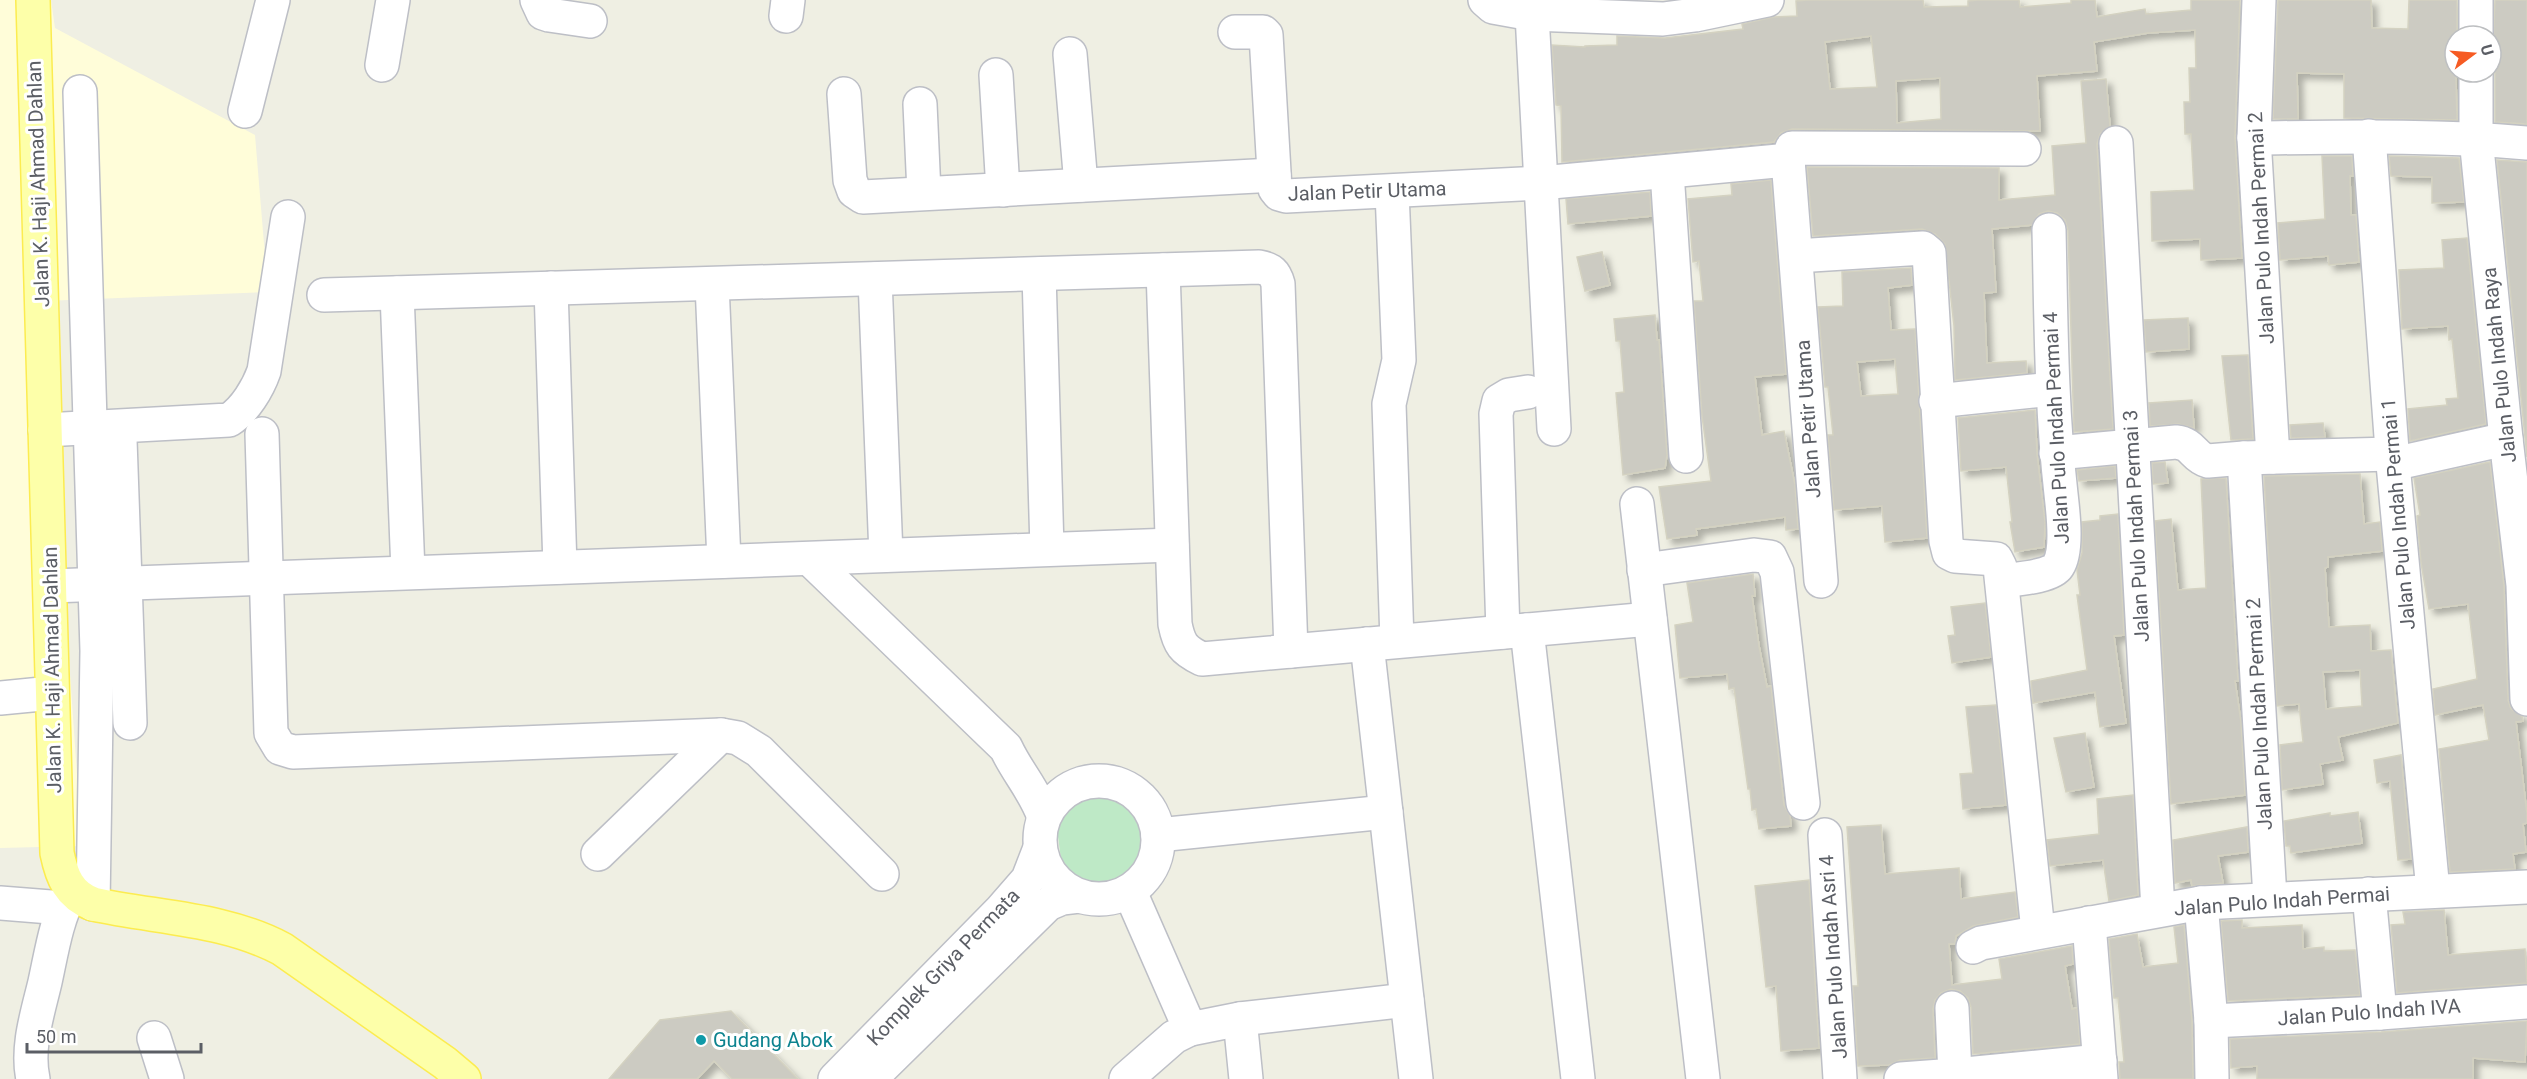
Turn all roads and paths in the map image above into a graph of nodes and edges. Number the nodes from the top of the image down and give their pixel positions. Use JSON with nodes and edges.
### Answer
{"nodes":[{"id":1,"x":33,"y":0,"type":"edge"},
{"id":2,"x":273,"y":0,"type":"edge"},
{"id":3,"x":393,"y":0,"type":"edge"},
{"id":4,"x":537,"y":0,"type":"edge"},
{"id":5,"x":1485,"y":0,"type":"edge"},
{"id":6,"x":1767,"y":0,"type":"edge"},
{"id":7,"x":2259,"y":0,"type":"edge"},
{"id":8,"x":2476,"y":0,"type":"edge"},
{"id":9,"x":1532,"y":14,"type":"junction"},
{"id":10,"x":590,"y":21,"type":"dead end"},
{"id":11,"x":2476,"y":24,"type":"edge"},
{"id":12,"x":1235,"y":32,"type":"dead end"},
{"id":13,"x":1070,"y":54,"type":"dead end"},
{"id":14,"x":382,"y":65,"type":"dead end"},
{"id":15,"x":996,"y":75,"type":"dead end"},
{"id":16,"x":2476,"y":84,"type":"edge"},
{"id":17,"x":80,"y":92,"type":"dead end"},
{"id":18,"x":844,"y":94,"type":"dead end"},
{"id":19,"x":920,"y":104,"type":"dead end"},
{"id":20,"x":245,"y":111,"type":"dead end"},
{"id":21,"x":2369,"y":136,"type":"junction"},
{"id":22,"x":58,"y":137,"type":"junction"},
{"id":23,"x":2254,"y":138,"type":"junction"},
{"id":24,"x":2476,"y":138,"type":"junction"},
{"id":25,"x":2527,"y":142,"type":"edge"},
{"id":26,"x":2116,"y":143,"type":"dead end"},
{"id":27,"x":2024,"y":149,"type":"dead end"},
{"id":28,"x":1788,"y":160,"type":"junction"},
{"id":29,"x":1667,"y":172,"type":"junction"},
{"id":30,"x":1274,"y":175,"type":"junction"},
{"id":31,"x":1540,"y":183,"type":"junction"},
{"id":32,"x":1081,"y":185,"type":"junction"},
{"id":33,"x":1003,"y":190,"type":"junction"},
{"id":34,"x":1392,"y":192,"type":"junction"},
{"id":35,"x":924,"y":193,"type":"junction"},
{"id":36,"x":61,"y":198,"type":"junction"},
{"id":37,"x":288,"y":216,"type":"dead end"},
{"id":38,"x":2049,"y":230,"type":"dead end"},
{"id":39,"x":1796,"y":256,"type":"junction"},
{"id":40,"x":1163,"y":270,"type":"junction"},
{"id":41,"x":1039,"y":274,"type":"junction"},
{"id":42,"x":875,"y":279,"type":"junction"},
{"id":43,"x":712,"y":284,"type":"junction"},
{"id":44,"x":551,"y":288,"type":"junction"},
{"id":45,"x":397,"y":293,"type":"junction"},
{"id":46,"x":324,"y":295,"type":"dead end"},
{"id":47,"x":67,"y":365,"type":"junction"},
{"id":48,"x":2052,"y":389,"type":"junction"},
{"id":49,"x":1528,"y":392,"type":"dead end"},
{"id":50,"x":1936,"y":401,"type":"junction"},
{"id":51,"x":1554,"y":429,"type":"dead end"},
{"id":52,"x":77,"y":432,"type":"junction"},
{"id":53,"x":262,"y":434,"type":"dead end"},
{"id":54,"x":2506,"y":439,"type":"junction"},
{"id":55,"x":2131,"y":445,"type":"junction"},
{"id":56,"x":2056,"y":453,"type":"junction"},
{"id":57,"x":1686,"y":456,"type":"dead end"},
{"id":58,"x":2259,"y":457,"type":"junction"},
{"id":59,"x":2392,"y":459,"type":"junction"},
{"id":60,"x":1637,"y":504,"type":"dead end"},
{"id":61,"x":2523,"y":542,"type":"edge"},
{"id":62,"x":1172,"y":545,"type":"junction"},
{"id":63,"x":1047,"y":549,"type":"junction"},
{"id":64,"x":886,"y":555,"type":"junction"},
{"id":65,"x":810,"y":559,"type":"junction"},
{"id":66,"x":724,"y":561,"type":"junction"},
{"id":67,"x":560,"y":567,"type":"junction"},
{"id":68,"x":1644,"y":570,"type":"junction"},
{"id":69,"x":408,"y":572,"type":"junction"},
{"id":70,"x":266,"y":578,"type":"junction"},
{"id":71,"x":1821,"y":581,"type":"dead end"},
{"id":72,"x":2002,"y":581,"type":"junction"},
{"id":73,"x":82,"y":585,"type":"junction"},
{"id":74,"x":1650,"y":619,"type":"junction"},
{"id":75,"x":1515,"y":631,"type":"junction"},
{"id":76,"x":1382,"y":643,"type":"junction"},
{"id":77,"x":1291,"y":651,"type":"junction"},
{"id":78,"x":51,"y":693,"type":"junction"},
{"id":79,"x":0,"y":698,"type":"edge"},
{"id":80,"x":2527,"y":699,"type":"edge"},
{"id":81,"x":130,"y":723,"type":"dead end"},
{"id":82,"x":721,"y":735,"type":"junction"},
{"id":83,"x":1006,"y":748,"type":"junction"},
{"id":84,"x":1075,"y":785,"type":"junction"},
{"id":85,"x":1803,"y":803,"type":"dead end"},
{"id":86,"x":1386,"y":812,"type":"junction"},
{"id":87,"x":1042,"y":833,"type":"junction"},
{"id":88,"x":1158,"y":835,"type":"junction"},
{"id":89,"x":1825,"y":835,"type":"dead end"},
{"id":90,"x":598,"y":854,"type":"dead end"},
{"id":91,"x":882,"y":874,"type":"dead end"},
{"id":92,"x":2527,"y":887,"type":"edge"},
{"id":93,"x":2433,"y":891,"type":"junction"},
{"id":94,"x":82,"y":892,"type":"junction"},
{"id":95,"x":1130,"y":892,"type":"junction"},
{"id":96,"x":2369,"y":894,"type":"junction"},
{"id":97,"x":1079,"y":896,"type":"junction"},
{"id":98,"x":2270,"y":898,"type":"junction"},
{"id":99,"x":0,"y":903,"type":"edge"},
{"id":100,"x":2201,"y":903,"type":"junction"},
{"id":101,"x":2158,"y":910,"type":"junction"},
{"id":102,"x":1011,"y":920,"type":"junction"},
{"id":103,"x":2089,"y":923,"type":"junction"},
{"id":104,"x":2038,"y":931,"type":"junction"},
{"id":105,"x":1973,"y":947,"type":"dead end"},
{"id":106,"x":1407,"y":1000,"type":"junction"},
{"id":107,"x":2527,"y":1002,"type":"edge"},
{"id":108,"x":1952,"y":1008,"type":"dead end"},
{"id":109,"x":2380,"y":1013,"type":"junction"},
{"id":110,"x":1240,"y":1018,"type":"junction"},
{"id":111,"x":2211,"y":1021,"type":"junction"},
{"id":112,"x":1190,"y":1029,"type":"junction"},
{"id":113,"x":154,"y":1038,"type":"dead end"},
{"id":114,"x":2100,"y":1070,"type":"edge"},
{"id":115,"x":1955,"y":1075,"type":"junction"},
{"id":116,"x":33,"y":1079,"type":"edge"},
{"id":117,"x":167,"y":1079,"type":"edge"},
{"id":118,"x":464,"y":1079,"type":"edge"},
{"id":119,"x":835,"y":1079,"type":"edge"},
{"id":120,"x":870,"y":1079,"type":"edge"},
{"id":121,"x":1126,"y":1079,"type":"edge"},
{"id":122,"x":1246,"y":1079,"type":"edge"},
{"id":123,"x":1416,"y":1079,"type":"edge"},
{"id":124,"x":1578,"y":1079,"type":"edge"},
{"id":125,"x":1702,"y":1079,"type":"edge"},
{"id":126,"x":1840,"y":1079,"type":"edge"},
{"id":127,"x":1901,"y":1079,"type":"edge"},
{"id":128,"x":2212,"y":1079,"type":"edge"}],
"edges":[{"from":1,"to":22,"type":"main road","name":"Jalan K. Haji Ahmad Dahlan"},
{"from":2,"to":20,"type":"street"},
{"from":3,"to":14,"type":"street"},
{"from":4,"to":10,"type":"street"},
{"from":5,"to":9,"type":"street"},
{"from":6,"to":9,"type":"street"},
{"from":7,"to":23,"type":"street","name":"Jalan Pulo Indah Permai 2"},
{"from":8,"to":11,"type":"street"},
{"from":9,"to":31,"type":"street"},
{"from":12,"to":30,"type":"street","name":"Jalan Petir Utama"},
{"from":13,"to":32,"type":"street"},
{"from":15,"to":33,"type":"street"},
{"from":16,"to":24,"type":"street","name":"Jalan Pulo Indah Raya"},
{"from":17,"to":22,"type":"street"},
{"from":18,"to":35,"type":"street"},
{"from":19,"to":35,"type":"street"},
{"from":21,"to":23,"type":"street"},
{"from":21,"to":24,"type":"street"},
{"from":21,"to":59,"type":"street","name":"Jalan Pulo Indah Permai 1"},
{"from":22,"to":36,"type":"main road","name":"Jalan K. Haji Ahmad Dahlan"},
{"from":22,"to":36,"type":"street"},
{"from":23,"to":58,"type":"street","name":"Jalan Pulo Indah Permai 2"},
{"from":24,"to":25,"type":"street"},
{"from":24,"to":54,"type":"street","name":"Jalan Pulo Indah Raya"},
{"from":26,"to":55,"type":"street","name":"Jalan Pulo Indah Permai 3"},
{"from":27,"to":28,"type":"street","name":"Jalan Petir Utama"},
{"from":28,"to":29,"type":"street","name":"Jalan Petir Utama"},
{"from":28,"to":39,"type":"street","name":"Jalan Petir Utama"},
{"from":29,"to":31,"type":"street","name":"Jalan Petir Utama"},
{"from":29,"to":57,"type":"street"},
{"from":30,"to":32,"type":"street"},
{"from":30,"to":34,"type":"street","name":"Jalan Petir Utama"},
{"from":31,"to":34,"type":"street","name":"Jalan Petir Utama"},
{"from":31,"to":51,"type":"street"},
{"from":32,"to":33,"type":"street"},
{"from":33,"to":35,"type":"street"},
{"from":34,"to":76,"type":"street"},
{"from":36,"to":47,"type":"main road","name":"Jalan K. Haji Ahmad Dahlan"},
{"from":36,"to":47,"type":"street"},
{"from":37,"to":52,"type":"street"},
{"from":38,"to":48,"type":"street","name":"Jalan Pulo Indah Permai 4"},
{"from":39,"to":50,"type":"street"},
{"from":39,"to":71,"type":"street","name":"Jalan Petir Utama"},
{"from":40,"to":41,"type":"street"},
{"from":40,"to":62,"type":"street"},
{"from":40,"to":77,"type":"street"},
{"from":41,"to":42,"type":"street"},
{"from":41,"to":63,"type":"street"},
{"from":42,"to":43,"type":"street"},
{"from":42,"to":64,"type":"street"},
{"from":43,"to":44,"type":"street"},
{"from":43,"to":66,"type":"street"},
{"from":44,"to":45,"type":"street"},
{"from":44,"to":67,"type":"street"},
{"from":45,"to":46,"type":"street"},
{"from":45,"to":69,"type":"street"},
{"from":47,"to":52,"type":"main road","name":"Jalan K. Haji Ahmad Dahlan"},
{"from":47,"to":52,"type":"street"},
{"from":48,"to":50,"type":"street"},
{"from":48,"to":56,"type":"street","name":"Jalan Pulo Indah Permai 4"},
{"from":49,"to":75,"type":"street"},
{"from":50,"to":72,"type":"street"},
{"from":52,"to":73,"type":"main road","name":"Jalan K. Haji Ahmad Dahlan"},
{"from":52,"to":73,"type":"street"},
{"from":53,"to":70,"type":"street"},
{"from":54,"to":59,"type":"street"},
{"from":54,"to":61,"type":"street","name":"Jalan Pulo Indah Raya"},
{"from":55,"to":56,"type":"street"},
{"from":55,"to":58,"type":"street"},
{"from":55,"to":101,"type":"street","name":"Jalan Pulo Indah Permai 3"},
{"from":56,"to":72,"type":"street","name":"Jalan Pulo Indah Permai 4"},
{"from":58,"to":59,"type":"street"},
{"from":58,"to":98,"type":"street","name":"Jalan Pulo Indah Permai 2"},
{"from":59,"to":93,"type":"street","name":"Jalan Pulo Indah Permai 1"},
{"from":60,"to":68,"type":"street"},
{"from":61,"to":80,"type":"street","name":"Jalan Pulo Indah Raya"},
{"from":62,"to":63,"type":"street"},
{"from":62,"to":77,"type":"street"},
{"from":63,"to":64,"type":"street"},
{"from":64,"to":65,"type":"street"},
{"from":65,"to":66,"type":"street"},
{"from":65,"to":83,"type":"street"},
{"from":66,"to":67,"type":"street"},
{"from":67,"to":69,"type":"street"},
{"from":68,"to":74,"type":"street"},
{"from":68,"to":85,"type":"street"},
{"from":69,"to":70,"type":"street"},
{"from":70,"to":73,"type":"street"},
{"from":70,"to":82,"type":"street"},
{"from":72,"to":104,"type":"street"},
{"from":73,"to":78,"type":"main road","name":"Jalan K. Haji Ahmad Dahlan"},
{"from":73,"to":81,"type":"street"},
{"from":73,"to":94,"type":"street"},
{"from":74,"to":75,"type":"street"},
{"from":74,"to":125,"type":"street"},
{"from":75,"to":76,"type":"street"},
{"from":75,"to":124,"type":"street"},
{"from":76,"to":77,"type":"street"},
{"from":76,"to":86,"type":"street"},
{"from":78,"to":79,"type":"street"},
{"from":78,"to":94,"type":"main road","name":"Jalan K. Haji Ahmad Dahlan"},
{"from":82,"to":90,"type":"street"},
{"from":82,"to":91,"type":"street"},
{"from":83,"to":84,"type":"street"},
{"from":83,"to":87,"type":"street"},
{"from":84,"to":87,"type":"street"},
{"from":84,"to":88,"type":"street"},
{"from":86,"to":88,"type":"street"},
{"from":86,"to":106,"type":"street"},
{"from":87,"to":97,"type":"street"},
{"from":87,"to":102,"type":"street","name":"Komplek Griya Permata"},
{"from":88,"to":95,"type":"street"},
{"from":89,"to":126,"type":"street","name":"Jalan Pulo Indah Asri 4"},
{"from":92,"to":93,"type":"street","name":"Jalan Pulo Indah Permai"},
{"from":93,"to":96,"type":"street","name":"Jalan Pulo Indah Permai"},
{"from":94,"to":99,"type":"street"},
{"from":94,"to":116,"type":"street"},
{"from":94,"to":118,"type":"main road"},
{"from":95,"to":97,"type":"street"},
{"from":95,"to":112,"type":"street"},
{"from":96,"to":98,"type":"street","name":"Jalan Pulo Indah Permai"},
{"from":96,"to":109,"type":"street"},
{"from":97,"to":102,"type":"street","name":"Komplek Griya Permata"},
{"from":98,"to":100,"type":"street","name":"Jalan Pulo Indah Permai"},
{"from":100,"to":101,"type":"street","name":"Jalan Pulo Indah Permai"},
{"from":100,"to":111,"type":"street"},
{"from":101,"to":103,"type":"street","name":"Jalan Pulo Indah Permai"},
{"from":102,"to":119,"type":"street","name":"Komplek Griya Permata"},
{"from":102,"to":120,"type":"street","name":"Komplek Griya Permata"},
{"from":103,"to":104,"type":"street","name":"Jalan Pulo Indah Permai"},
{"from":103,"to":114,"type":"street"},
{"from":104,"to":105,"type":"street","name":"Jalan Pulo Indah Permai"},
{"from":106,"to":110,"type":"street"},
{"from":106,"to":123,"type":"street"},
{"from":107,"to":109,"type":"street","name":"Jalan Pulo Indah IVA"},
{"from":108,"to":115,"type":"street"},
{"from":109,"to":111,"type":"street","name":"Jalan Pulo Indah IVA"},
{"from":110,"to":112,"type":"street"},
{"from":110,"to":122,"type":"street"},
{"from":111,"to":128,"type":"street"},
{"from":112,"to":121,"type":"street"},
{"from":113,"to":117,"type":"street"},
{"from":114,"to":115,"type":"street"},
{"from":115,"to":127,"type":"street"}]}
